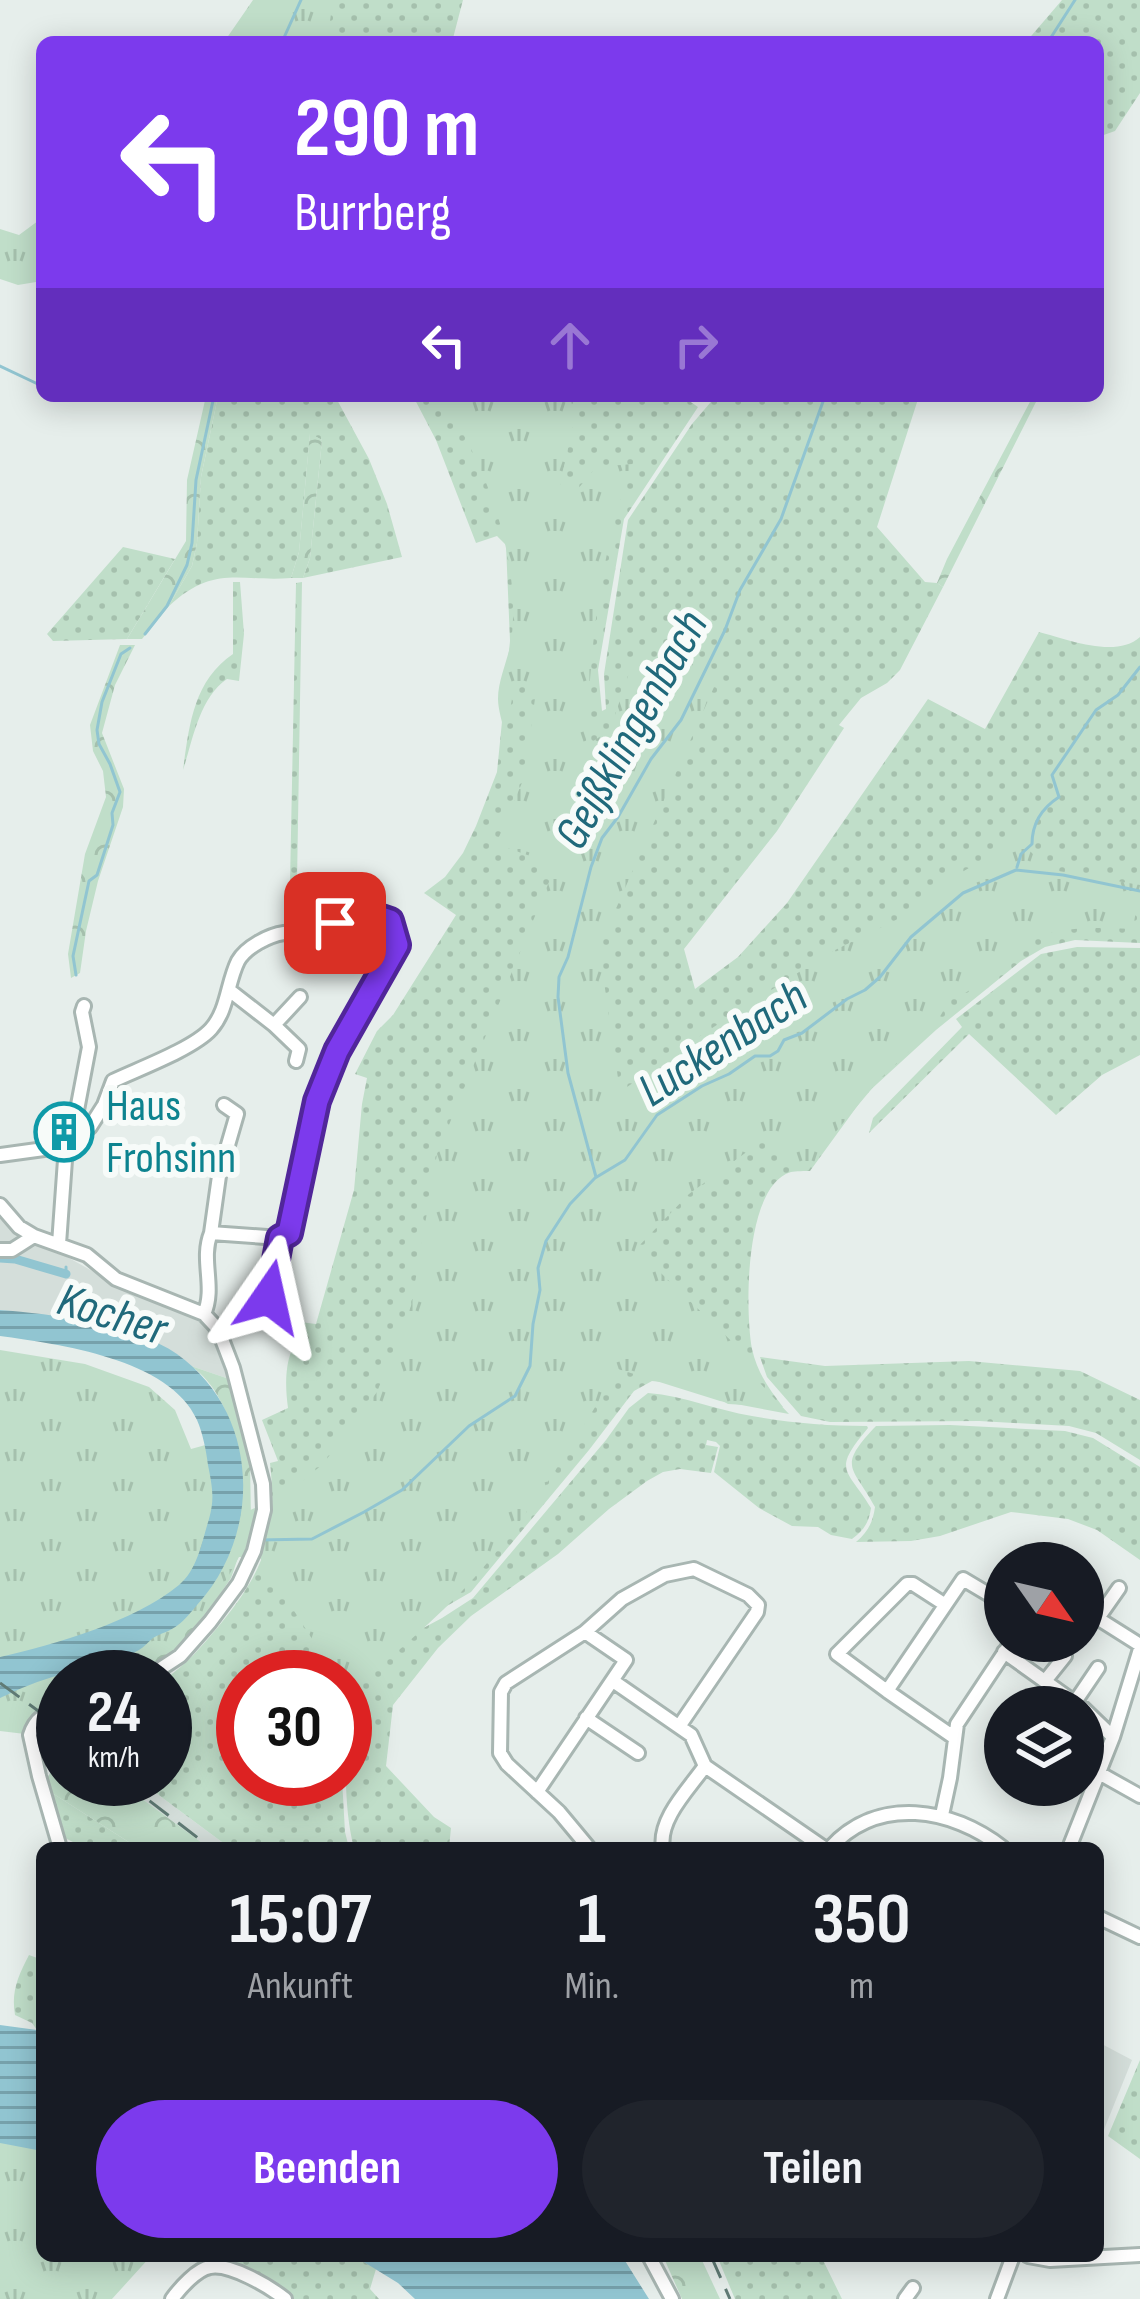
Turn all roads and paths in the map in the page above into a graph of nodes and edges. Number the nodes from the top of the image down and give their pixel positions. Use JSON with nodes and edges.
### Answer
{"nodes":[{"id":1,"x":229,"y":990,"type":"junction"},
{"id":2,"x":300,"y":997,"type":"dead end"},
{"id":3,"x":84,"y":1006,"type":"dead end"},
{"id":4,"x":274,"y":1024,"type":"junction"},
{"id":5,"x":296,"y":1060,"type":"dead end"},
{"id":6,"x":224,"y":1105,"type":"dead end"},
{"id":7,"x":79,"y":1133,"type":"junction"},
{"id":8,"x":66,"y":1146,"type":"junction"},
{"id":9,"x":0,"y":1155,"type":"edge"},
{"id":10,"x":0,"y":1205,"type":"edge"},
{"id":11,"x":211,"y":1233,"type":"junction"},
{"id":12,"x":34,"y":1236,"type":"junction"},
{"id":13,"x":280,"y":1238,"type":"junction"},
{"id":14,"x":59,"y":1244,"type":"junction"},
{"id":15,"x":0,"y":1250,"type":"edge"},
{"id":16,"x":269,"y":1297,"type":"dead end"},
{"id":17,"x":204,"y":1314,"type":"junction"},
{"id":18,"x":1119,"y":1588,"type":"dead end"},
{"id":19,"x":984,"y":1592,"type":"edge"},
{"id":20,"x":944,"y":1604,"type":"junction"},
{"id":21,"x":1104,"y":1609,"type":"edge"},
{"id":22,"x":1104,"y":1622,"type":"edge"},
{"id":23,"x":585,"y":1632,"type":"junction"},
{"id":24,"x":1140,"y":1647,"type":"edge"},
{"id":25,"x":185,"y":1650,"type":"edge"},
{"id":26,"x":998,"y":1662,"type":"edge"},
{"id":27,"x":1024,"y":1662,"type":"edge"},
{"id":28,"x":1060,"y":1662,"type":"edge"},
{"id":29,"x":1099,"y":1668,"type":"dead end"},
{"id":30,"x":613,"y":1681,"type":"junction"},
{"id":31,"x":1045,"y":1682,"type":"junction"},
{"id":32,"x":1051,"y":1686,"type":"edge"},
{"id":33,"x":1090,"y":1686,"type":"edge"},
{"id":34,"x":887,"y":1691,"type":"junction"},
{"id":35,"x":586,"y":1718,"type":"junction"},
{"id":36,"x":36,"y":1724,"type":"edge"},
{"id":37,"x":680,"y":1725,"type":"junction"},
{"id":38,"x":1104,"y":1729,"type":"edge"},
{"id":39,"x":1113,"y":1737,"type":"junction"},
{"id":40,"x":955,"y":1738,"type":"junction"},
{"id":41,"x":638,"y":1753,"type":"dead end"},
{"id":42,"x":1104,"y":1760,"type":"edge"},
{"id":43,"x":36,"y":1762,"type":"edge"},
{"id":44,"x":705,"y":1766,"type":"junction"},
{"id":45,"x":1104,"y":1776,"type":"edge"},
{"id":46,"x":537,"y":1792,"type":"junction"},
{"id":47,"x":1140,"y":1796,"type":"edge"},
{"id":48,"x":48,"y":1806,"type":"edge"},
{"id":49,"x":1086,"y":1806,"type":"edge"},
{"id":50,"x":941,"y":1814,"type":"junction"},
{"id":51,"x":58,"y":1842,"type":"edge"},
{"id":52,"x":585,"y":1842,"type":"edge"},
{"id":53,"x":662,"y":1842,"type":"edge"},
{"id":54,"x":818,"y":1842,"type":"edge"},
{"id":55,"x":834,"y":1842,"type":"edge"},
{"id":56,"x":994,"y":1842,"type":"edge"},
{"id":57,"x":1071,"y":1842,"type":"edge"},
{"id":58,"x":1104,"y":1920,"type":"edge"},
{"id":59,"x":1140,"y":1937,"type":"edge"},
{"id":60,"x":1140,"y":2255,"type":"edge"},
{"id":61,"x":1104,"y":2257,"type":"edge"},
{"id":62,"x":652,"y":2262,"type":"edge"},
{"id":63,"x":1011,"y":2262,"type":"edge"},
{"id":64,"x":172,"y":2299,"type":"edge"},
{"id":65,"x":285,"y":2299,"type":"edge"},
{"id":66,"x":672,"y":2299,"type":"edge"},
{"id":67,"x":997,"y":2299,"type":"edge"}],
"edges":[{"from":1,"to":4,"type":"street"},
{"from":1,"to":7,"type":"street"},
{"from":1,"to":13,"type":"street"},
{"from":2,"to":4,"type":"street"},
{"from":3,"to":7,"type":"street"},
{"from":4,"to":5,"type":"street"},
{"from":6,"to":11,"type":"street"},
{"from":7,"to":8,"type":"street"},
{"from":8,"to":9,"type":"street"},
{"from":8,"to":14,"type":"street"},
{"from":10,"to":12,"type":"street"},
{"from":11,"to":13,"type":"street"},
{"from":11,"to":17,"type":"street"},
{"from":12,"to":14,"type":"street"},
{"from":12,"to":15,"type":"street"},
{"from":13,"to":16,"type":"street"},
{"from":14,"to":17,"type":"street"},
{"from":17,"to":25,"type":"street"},
{"from":18,"to":21,"type":"street"},
{"from":19,"to":20,"type":"street"},
{"from":20,"to":34,"type":"street"},
{"from":20,"to":34,"type":"street"},
{"from":22,"to":24,"type":"street"},
{"from":23,"to":30,"type":"street"},
{"from":23,"to":37,"type":"street"},
{"from":23,"to":46,"type":"street"},
{"from":24,"to":39,"type":"street"},
{"from":26,"to":40,"type":"street"},
{"from":27,"to":31,"type":"street"},
{"from":28,"to":31,"type":"street"},
{"from":29,"to":33,"type":"street"},
{"from":30,"to":35,"type":"street"},
{"from":30,"to":37,"type":"street"},
{"from":31,"to":32,"type":"street"},
{"from":34,"to":40,"type":"street"},
{"from":35,"to":41,"type":"street"},
{"from":35,"to":46,"type":"street"},
{"from":36,"to":43,"type":"street"},
{"from":37,"to":44,"type":"street"},
{"from":38,"to":39,"type":"street"},
{"from":39,"to":42,"type":"street"},
{"from":40,"to":50,"type":"street"},
{"from":44,"to":53,"type":"street"},
{"from":44,"to":54,"type":"street"},
{"from":45,"to":47,"type":"street"},
{"from":46,"to":52,"type":"street"},
{"from":48,"to":51,"type":"street"},
{"from":49,"to":57,"type":"street"},
{"from":50,"to":55,"type":"street"},
{"from":50,"to":56,"type":"street"},
{"from":58,"to":59,"type":"street"},
{"from":60,"to":61,"type":"street"},
{"from":62,"to":66,"type":"street"},
{"from":63,"to":67,"type":"street"},
{"from":64,"to":65,"type":"street"}]}
